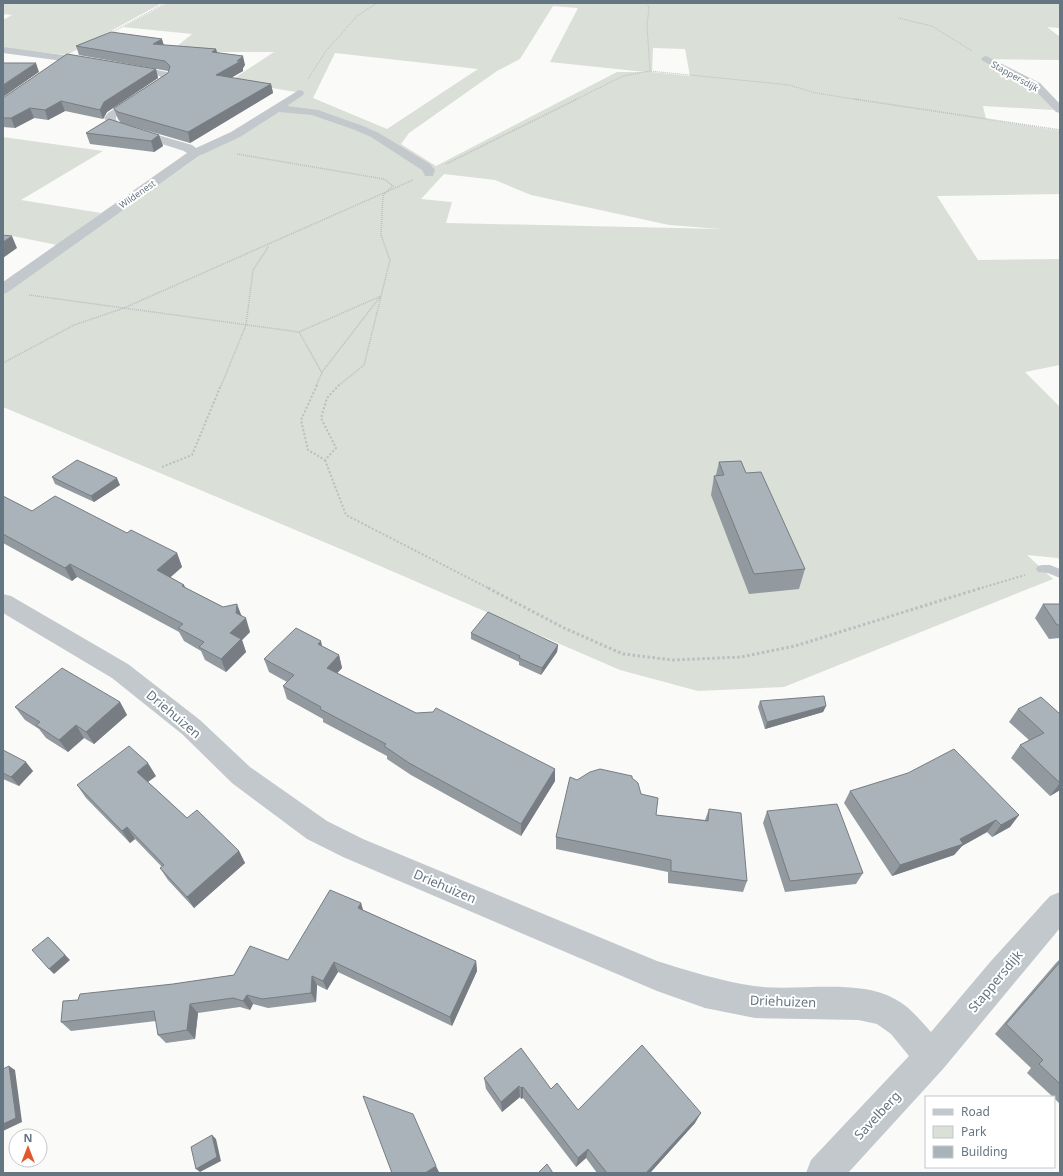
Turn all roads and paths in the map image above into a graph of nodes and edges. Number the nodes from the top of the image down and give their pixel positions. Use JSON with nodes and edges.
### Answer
{"nodes":[{"id":1,"x":166,"y":3,"type":"edge"},
{"id":2,"x":377,"y":3,"type":"edge"},
{"id":3,"x":647,"y":3,"type":"edge"},
{"id":4,"x":898,"y":18,"type":"dead end"},
{"id":5,"x":108,"y":35,"type":"edge"},
{"id":6,"x":3,"y":50,"type":"edge"},
{"id":7,"x":68,"y":58,"type":"junction"},
{"id":8,"x":986,"y":59,"type":"joint"},
{"id":9,"x":104,"y":64,"type":"edge"},
{"id":10,"x":119,"y":66,"type":"edge"},
{"id":11,"x":55,"y":67,"type":"edge"},
{"id":12,"x":650,"y":71,"type":"junction"},
{"id":13,"x":299,"y":93,"type":"joint"},
{"id":14,"x":276,"y":108,"type":"junction"},
{"id":15,"x":1060,"y":110,"type":"edge"},
{"id":16,"x":1060,"y":130,"type":"edge"},
{"id":17,"x":201,"y":151,"type":"junction"},
{"id":18,"x":429,"y":173,"type":"junction"},
{"id":19,"x":383,"y":195,"type":"junction"},
{"id":20,"x":269,"y":245,"type":"junction"},
{"id":21,"x":3,"y":289,"type":"edge"},
{"id":22,"x":26,"y":294,"type":"dead end"},
{"id":23,"x":382,"y":295,"type":"junction"},
{"id":24,"x":124,"y":308,"type":"junction"},
{"id":25,"x":246,"y":325,"type":"junction"},
{"id":26,"x":299,"y":332,"type":"junction"},
{"id":27,"x":3,"y":363,"type":"edge"},
{"id":28,"x":322,"y":372,"type":"junction"},
{"id":29,"x":325,"y":460,"type":"junction"},
{"id":30,"x":162,"y":467,"type":"dead end"},
{"id":31,"x":1042,"y":569,"type":"joint"},
{"id":32,"x":1060,"y":574,"type":"edge"},
{"id":33,"x":3,"y":602,"type":"edge"},
{"id":34,"x":1060,"y":906,"type":"edge"},
{"id":35,"x":931,"y":1057,"type":"junction"},
{"id":36,"x":824,"y":1173,"type":"edge"}],
"edges":[{"from":1,"to":5,"type":"path"},
{"from":2,"to":13,"type":"path"},
{"from":3,"to":12,"type":"path"},
{"from":4,"to":8,"type":"path"},
{"from":6,"to":7,"type":"street"},
{"from":7,"to":9,"type":"street"},
{"from":7,"to":11,"type":"street"},
{"from":8,"to":15,"type":"street","name":"Stappersdijk"},
{"from":10,"to":17,"type":"street"},
{"from":12,"to":16,"type":"path"},
{"from":12,"to":18,"type":"path"},
{"from":13,"to":14,"type":"street","name":"Wildenest"},
{"from":14,"to":17,"type":"street","name":"Wildenest"},
{"from":14,"to":18,"type":"street"},
{"from":17,"to":19,"type":"path"},
{"from":17,"to":21,"type":"street","name":"Wildenest"},
{"from":18,"to":19,"type":"path"},
{"from":19,"to":20,"type":"path"},
{"from":19,"to":23,"type":"path"},
{"from":20,"to":24,"type":"path"},
{"from":20,"to":25,"type":"path"},
{"from":22,"to":24,"type":"path"},
{"from":23,"to":26,"type":"path"},
{"from":23,"to":28,"type":"path"},
{"from":23,"to":29,"type":"path"},
{"from":24,"to":25,"type":"path"},
{"from":24,"to":27,"type":"path"},
{"from":25,"to":26,"type":"path"},
{"from":25,"to":30,"type":"path"},
{"from":26,"to":28,"type":"path"},
{"from":28,"to":29,"type":"path"},
{"from":29,"to":31,"type":"path"},
{"from":31,"to":32,"type":"lane"},
{"from":33,"to":35,"type":"street","name":"Driehuizen"},
{"from":34,"to":35,"type":"street","name":"Stappersdijk"},
{"from":35,"to":36,"type":"street","name":"Savelberg"}]}
